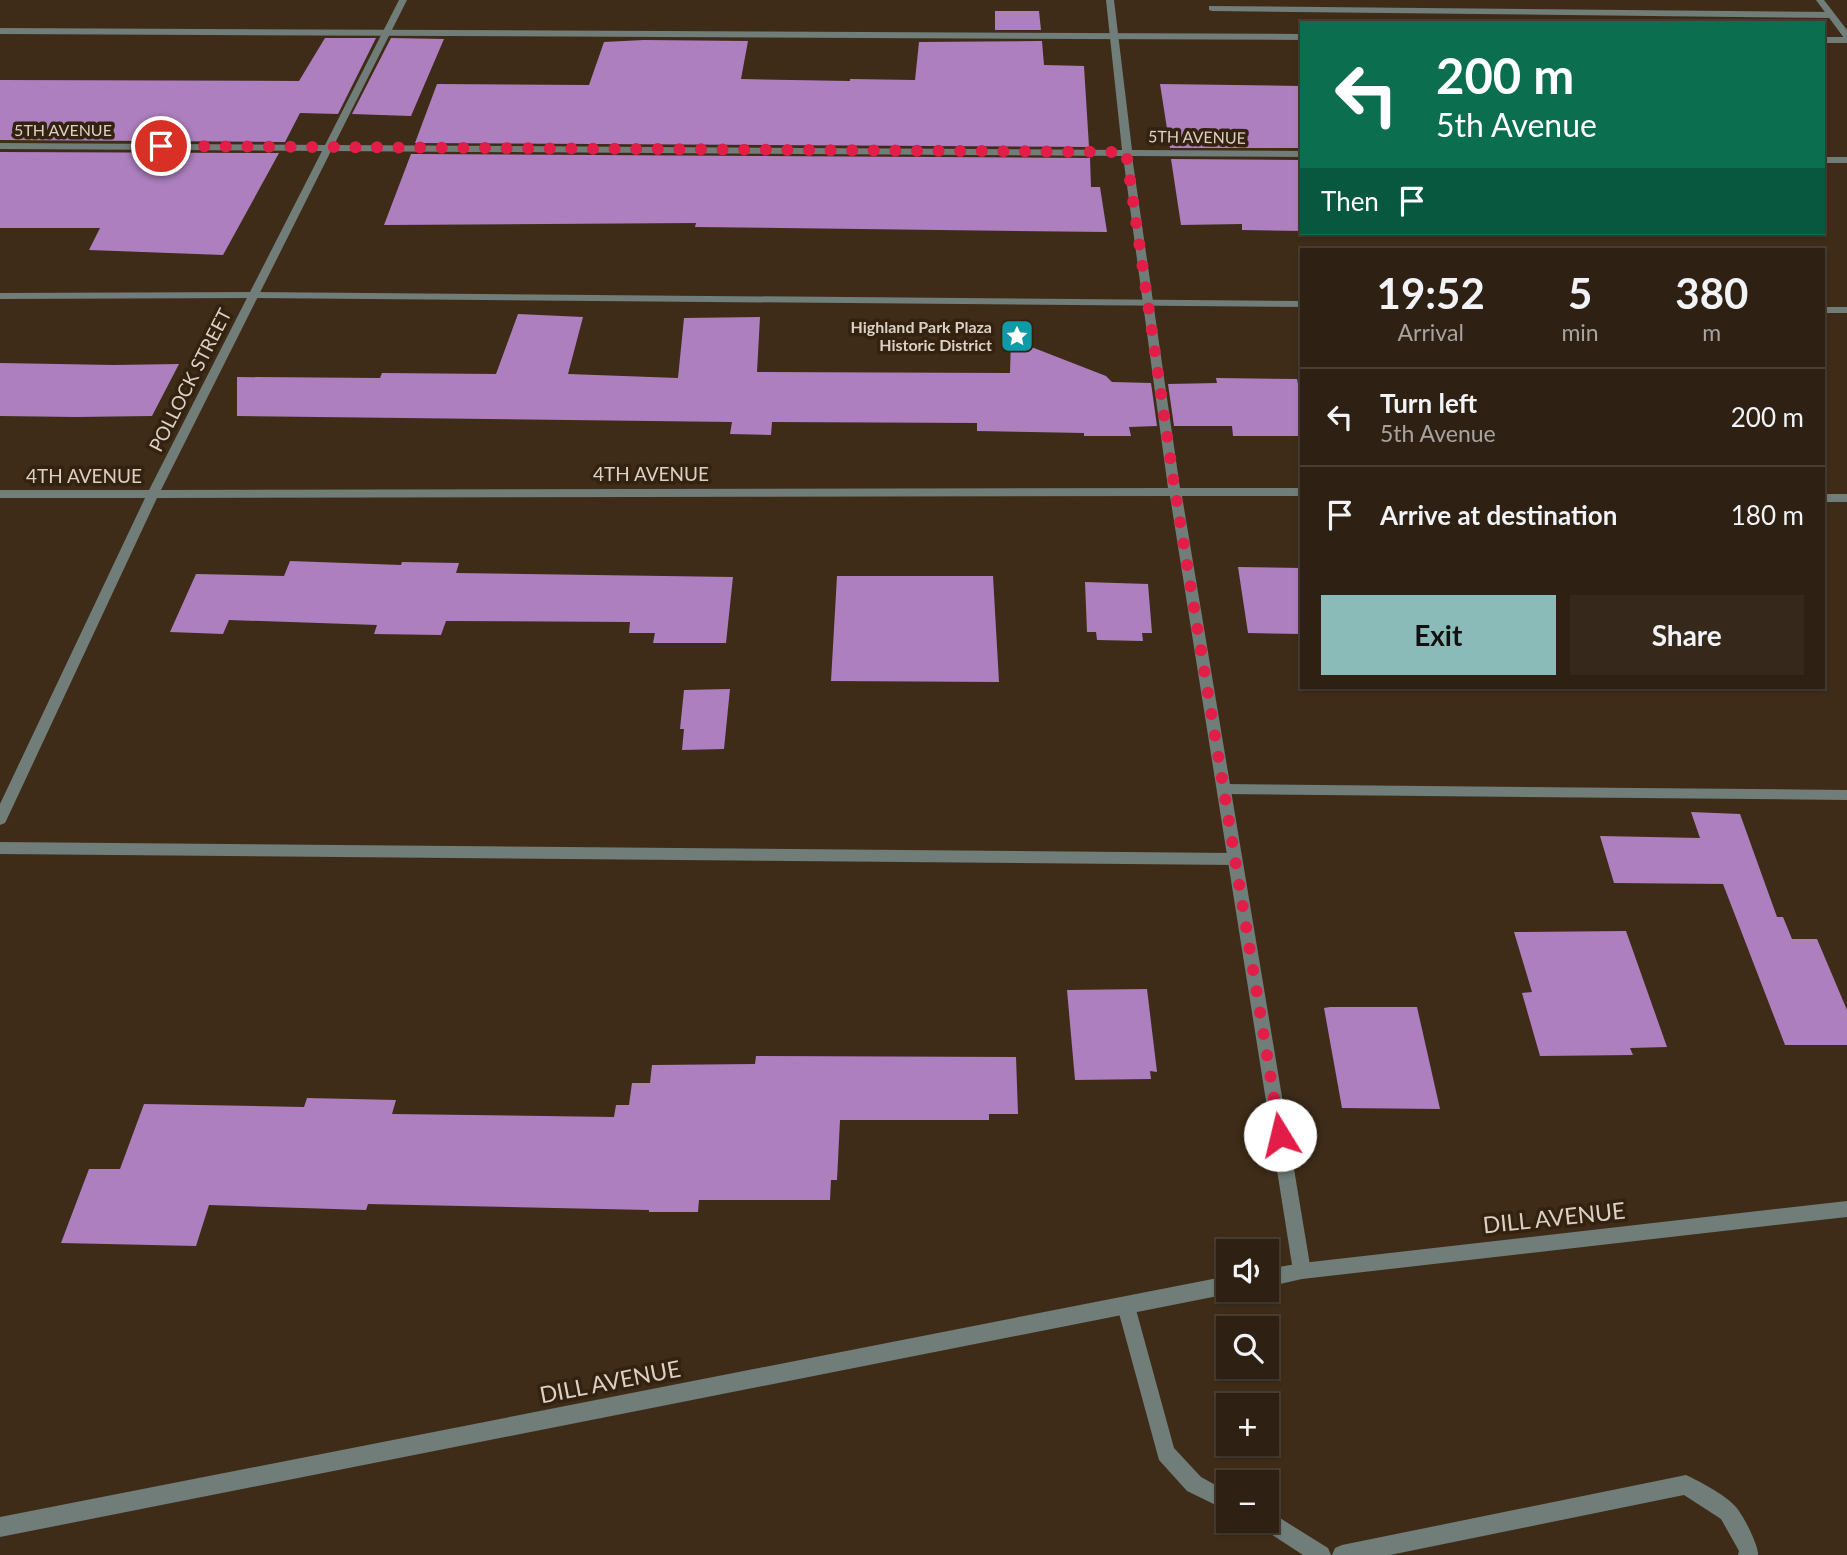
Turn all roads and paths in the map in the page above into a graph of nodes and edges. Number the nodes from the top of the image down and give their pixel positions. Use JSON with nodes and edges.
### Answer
{"nodes":[{"id":1,"x":403,"y":0,"type":"edge"},
{"id":2,"x":1110,"y":0,"type":"edge"},
{"id":3,"x":1588,"y":0,"type":"edge"},
{"id":4,"x":1820,"y":0,"type":"edge"},
{"id":5,"x":1212,"y":8,"type":"dead end"},
{"id":6,"x":1594,"y":12,"type":"junction"},
{"id":7,"x":1831,"y":15,"type":"junction"},
{"id":8,"x":0,"y":31,"type":"edge"},
{"id":9,"x":387,"y":32,"type":"junction"},
{"id":10,"x":1114,"y":36,"type":"junction"},
{"id":11,"x":1300,"y":37,"type":"edge"},
{"id":12,"x":1847,"y":38,"type":"edge"},
{"id":13,"x":1825,"y":40,"type":"edge"},
{"id":14,"x":0,"y":146,"type":"edge"},
{"id":15,"x":328,"y":146,"type":"junction"},
{"id":16,"x":1126,"y":152,"type":"junction"},
{"id":17,"x":1300,"y":154,"type":"edge"},
{"id":18,"x":1825,"y":160,"type":"edge"},
{"id":19,"x":1847,"y":160,"type":"edge"},
{"id":20,"x":253,"y":295,"type":"junction"},
{"id":21,"x":0,"y":296,"type":"edge"},
{"id":22,"x":1148,"y":302,"type":"junction"},
{"id":23,"x":1300,"y":304,"type":"edge"},
{"id":24,"x":1825,"y":310,"type":"edge"},
{"id":25,"x":1847,"y":310,"type":"edge"},
{"id":26,"x":1175,"y":491,"type":"junction"},
{"id":27,"x":1300,"y":492,"type":"edge"},
{"id":28,"x":153,"y":493,"type":"junction"},
{"id":29,"x":0,"y":494,"type":"edge"},
{"id":30,"x":1825,"y":498,"type":"edge"},
{"id":31,"x":1847,"y":498,"type":"edge"},
{"id":32,"x":1224,"y":789,"type":"junction"},
{"id":33,"x":1847,"y":795,"type":"edge"},
{"id":34,"x":0,"y":820,"type":"edge"},
{"id":35,"x":0,"y":848,"type":"edge"},
{"id":36,"x":1235,"y":859,"type":"junction"},
{"id":37,"x":1847,"y":1209,"type":"edge"},
{"id":38,"x":1302,"y":1271,"type":"junction"},
{"id":39,"x":1279,"y":1276,"type":"edge"},
{"id":40,"x":1216,"y":1287,"type":"edge"},
{"id":41,"x":1126,"y":1306,"type":"junction"},
{"id":42,"x":1216,"y":1496,"type":"edge"},
{"id":43,"x":0,"y":1527,"type":"edge"},
{"id":44,"x":1279,"y":1528,"type":"edge"},
{"id":45,"x":1321,"y":1555,"type":"edge"},
{"id":46,"x":1342,"y":1555,"type":"edge"},
{"id":47,"x":1748,"y":1555,"type":"edge"}],
"edges":[{"from":1,"to":9,"type":"street","name":"POLLOCK STREET"},
{"from":2,"to":10,"type":"street"},
{"from":3,"to":6,"type":"street"},
{"from":4,"to":7,"type":"street"},
{"from":5,"to":6,"type":"street"},
{"from":6,"to":7,"type":"street"},
{"from":7,"to":12,"type":"street"},
{"from":8,"to":9,"type":"street"},
{"from":9,"to":10,"type":"street"},
{"from":9,"to":15,"type":"street","name":"POLLOCK STREET"},
{"from":10,"to":11,"type":"street"},
{"from":10,"to":16,"type":"street"},
{"from":12,"to":13,"type":"street"},
{"from":14,"to":15,"type":"street","name":"5TH AVENUE"},
{"from":15,"to":16,"type":"street","name":"5TH AVENUE"},
{"from":15,"to":20,"type":"street","name":"POLLOCK STREET"},
{"from":16,"to":17,"type":"street","name":"5TH AVENUE"},
{"from":16,"to":22,"type":"street"},
{"from":18,"to":19,"type":"street"},
{"from":20,"to":21,"type":"street"},
{"from":20,"to":22,"type":"street"},
{"from":20,"to":28,"type":"street","name":"POLLOCK STREET"},
{"from":22,"to":23,"type":"street"},
{"from":22,"to":26,"type":"street"},
{"from":24,"to":25,"type":"street"},
{"from":26,"to":27,"type":"street","name":"4TH AVENUE"},
{"from":26,"to":28,"type":"street","name":"4TH AVENUE"},
{"from":26,"to":32,"type":"street"},
{"from":28,"to":29,"type":"street","name":"4TH AVENUE"},
{"from":28,"to":34,"type":"street","name":"POLLOCK STREET"},
{"from":30,"to":31,"type":"street"},
{"from":32,"to":33,"type":"street"},
{"from":32,"to":36,"type":"street"},
{"from":35,"to":36,"type":"street"},
{"from":36,"to":38,"type":"street"},
{"from":37,"to":38,"type":"street","name":"DILL AVENUE"},
{"from":38,"to":39,"type":"street","name":"DILL AVENUE"},
{"from":40,"to":41,"type":"street","name":"DILL AVENUE"},
{"from":41,"to":42,"type":"street"},
{"from":41,"to":43,"type":"street","name":"DILL AVENUE"},
{"from":44,"to":45,"type":"street"},
{"from":46,"to":47,"type":"street"}]}
